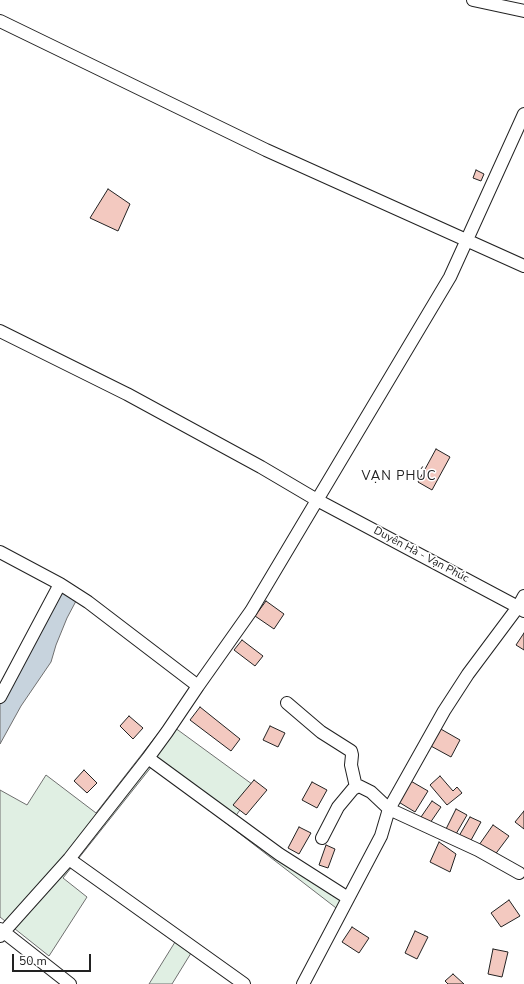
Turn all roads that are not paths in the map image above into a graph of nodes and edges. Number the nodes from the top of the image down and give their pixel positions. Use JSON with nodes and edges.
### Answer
{"nodes":[{"id":1,"x":473,"y":0,"type":"edge"},
{"id":2,"x":524,"y":11,"type":"edge"},
{"id":3,"x":0,"y":21,"type":"edge"},
{"id":4,"x":524,"y":114,"type":"edge"},
{"id":5,"x":467,"y":240,"type":"junction"},
{"id":6,"x":524,"y":266,"type":"edge"},
{"id":7,"x":0,"y":331,"type":"edge"},
{"id":8,"x":317,"y":500,"type":"junction"},
{"id":9,"x":0,"y":552,"type":"edge"},
{"id":10,"x":60,"y":584,"type":"junction"},
{"id":11,"x":522,"y":605,"type":"edge"},
{"id":12,"x":198,"y":686,"type":"junction"},
{"id":13,"x":0,"y":697,"type":"edge"},
{"id":14,"x":287,"y":703,"type":"dead end"},
{"id":15,"x":148,"y":758,"type":"junction"},
{"id":16,"x":356,"y":787,"type":"junction"},
{"id":17,"x":390,"y":809,"type":"junction"},
{"id":18,"x":322,"y":838,"type":"dead end"},
{"id":19,"x":69,"y":859,"type":"junction"},
{"id":20,"x":519,"y":873,"type":"dead end"},
{"id":21,"x":348,"y":898,"type":"junction"},
{"id":22,"x":1,"y":932,"type":"edge"},
{"id":23,"x":70,"y":984,"type":"edge"},
{"id":24,"x":244,"y":984,"type":"edge"},
{"id":25,"x":303,"y":984,"type":"edge"}],
"edges":[{"from":1,"to":2,"type":"street"},
{"from":3,"to":5,"type":"street"},
{"from":4,"to":5,"type":"street"},
{"from":5,"to":6,"type":"street"},
{"from":5,"to":8,"type":"street"},
{"from":7,"to":8,"type":"street","name":"Duyên Hà - Vạn Phúc"},
{"from":8,"to":11,"type":"street","name":"Duyên Hà - Vạn Phúc"},
{"from":8,"to":12,"type":"street"},
{"from":9,"to":10,"type":"street"},
{"from":10,"to":12,"type":"street"},
{"from":10,"to":13,"type":"street"},
{"from":11,"to":17,"type":"street"},
{"from":12,"to":15,"type":"street"},
{"from":14,"to":16,"type":"street"},
{"from":15,"to":19,"type":"street"},
{"from":15,"to":21,"type":"street"},
{"from":16,"to":17,"type":"street"},
{"from":16,"to":18,"type":"street"},
{"from":17,"to":20,"type":"street"},
{"from":17,"to":21,"type":"street"},
{"from":19,"to":22,"type":"street"},
{"from":19,"to":24,"type":"street"},
{"from":21,"to":25,"type":"street"},
{"from":22,"to":23,"type":"street"}]}
